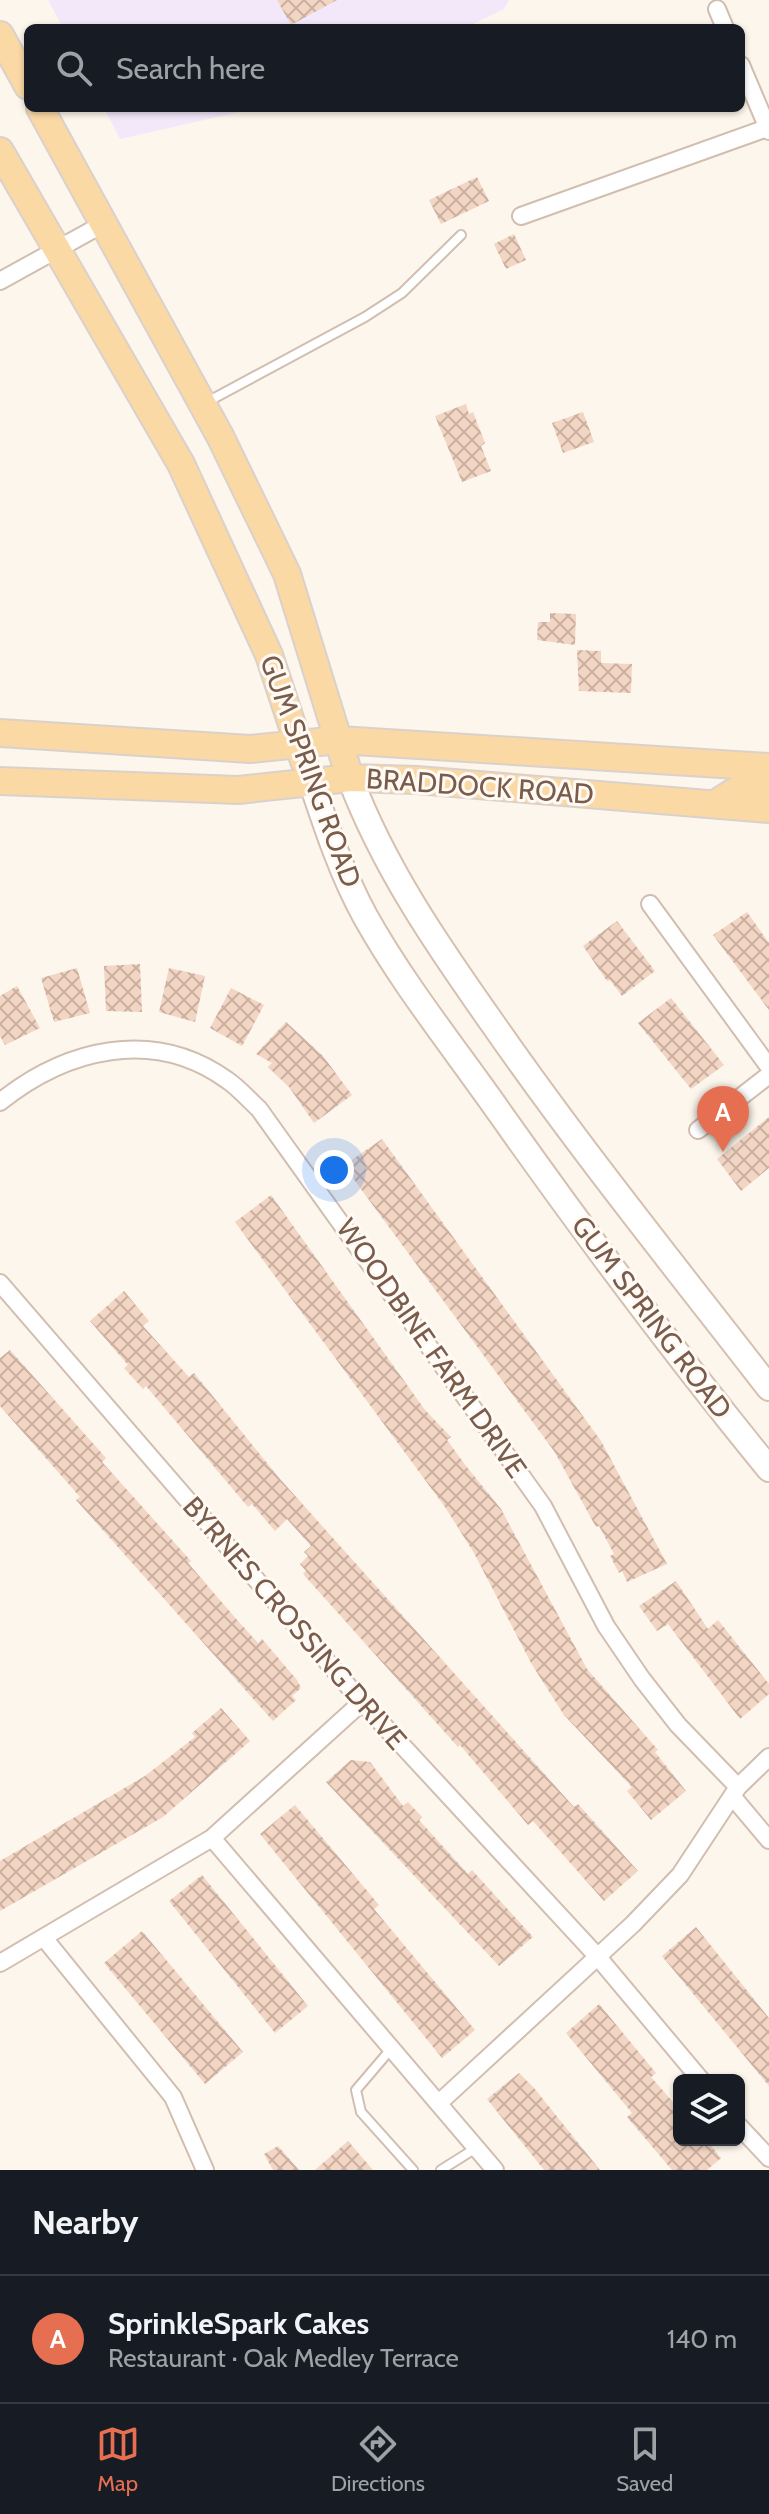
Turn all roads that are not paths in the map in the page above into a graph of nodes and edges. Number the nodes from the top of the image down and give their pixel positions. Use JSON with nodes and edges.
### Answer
{"nodes":[{"id":1,"x":717,"y":9,"type":"dead end"},
{"id":2,"x":723,"y":24,"type":"edge"},
{"id":3,"x":0,"y":35,"type":"edge"},
{"id":4,"x":745,"y":75,"type":"edge"},
{"id":5,"x":24,"y":79,"type":"edge"},
{"id":6,"x":42,"y":112,"type":"edge"},
{"id":7,"x":768,"y":130,"type":"edge"},
{"id":8,"x":0,"y":151,"type":"edge"},
{"id":9,"x":521,"y":216,"type":"dead end"},
{"id":10,"x":103,"y":224,"type":"junction"},
{"id":11,"x":461,"y":235,"type":"dead end"},
{"id":12,"x":56,"y":250,"type":"junction"},
{"id":13,"x":0,"y":281,"type":"edge"},
{"id":14,"x":203,"y":404,"type":"junction"},
{"id":15,"x":0,"y":733,"type":"edge"},
{"id":16,"x":339,"y":740,"type":"junction"},
{"id":17,"x":299,"y":745,"type":"junction"},
{"id":18,"x":769,"y":767,"type":"edge"},
{"id":19,"x":350,"y":778,"type":"junction"},
{"id":20,"x":0,"y":781,"type":"edge"},
{"id":21,"x":311,"y":781,"type":"junction"},
{"id":22,"x":769,"y":789,"type":"edge"},
{"id":23,"x":715,"y":804,"type":"junction"},
{"id":24,"x":769,"y":809,"type":"edge"},
{"id":25,"x":650,"y":904,"type":"dead end"},
{"id":26,"x":769,"y":1067,"type":"edge"},
{"id":27,"x":769,"y":1075,"type":"edge"},
{"id":28,"x":0,"y":1102,"type":"edge"},
{"id":29,"x":698,"y":1130,"type":"dead end"},
{"id":30,"x":0,"y":1283,"type":"edge"},
{"id":31,"x":769,"y":1388,"type":"edge"},
{"id":32,"x":769,"y":1469,"type":"edge"},
{"id":33,"x":362,"y":1702,"type":"junction"},
{"id":34,"x":769,"y":1757,"type":"edge"},
{"id":35,"x":735,"y":1792,"type":"junction"},
{"id":36,"x":212,"y":1838,"type":"junction"},
{"id":37,"x":769,"y":1840,"type":"edge"},
{"id":38,"x":44,"y":1938,"type":"junction"},
{"id":39,"x":597,"y":1956,"type":"junction"},
{"id":40,"x":0,"y":1963,"type":"edge"},
{"id":41,"x":391,"y":2049,"type":"junction"},
{"id":42,"x":696,"y":2074,"type":"edge"},
{"id":43,"x":440,"y":2102,"type":"junction"},
{"id":44,"x":745,"y":2132,"type":"edge"},
{"id":45,"x":476,"y":2148,"type":"junction"},
{"id":46,"x":769,"y":2158,"type":"edge"},
{"id":47,"x":205,"y":2170,"type":"edge"},
{"id":48,"x":413,"y":2170,"type":"edge"},
{"id":49,"x":441,"y":2170,"type":"edge"},
{"id":50,"x":495,"y":2170,"type":"edge"}],
"edges":[{"from":1,"to":2,"type":"street"},
{"from":3,"to":5,"type":"main road"},
{"from":4,"to":7,"type":"street"},
{"from":6,"to":10,"type":"main road","name":"GUM SPRING ROAD"},
{"from":7,"to":9,"type":"street"},
{"from":8,"to":12,"type":"main road","name":"GUM SPRING ROAD"},
{"from":10,"to":12,"type":"street"},
{"from":10,"to":14,"type":"main road","name":"GUM SPRING ROAD"},
{"from":11,"to":14,"type":"lane"},
{"from":12,"to":13,"type":"street"},
{"from":12,"to":17,"type":"main road","name":"GUM SPRING ROAD"},
{"from":14,"to":16,"type":"main road","name":"GUM SPRING ROAD"},
{"from":15,"to":17,"type":"main road","name":"BRADDOCK ROAD"},
{"from":16,"to":17,"type":"main road","name":"BRADDOCK ROAD"},
{"from":16,"to":18,"type":"main road","name":"BRADDOCK ROAD"},
{"from":16,"to":19,"type":"main road","name":"GUM SPRING ROAD"},
{"from":17,"to":21,"type":"main road","name":"GUM SPRING ROAD"},
{"from":19,"to":21,"type":"main road","name":"BRADDOCK ROAD"},
{"from":19,"to":23,"type":"main road","name":"BRADDOCK ROAD"},
{"from":19,"to":31,"type":"main road","name":"GUM SPRING ROAD"},
{"from":20,"to":21,"type":"main road","name":"BRADDOCK ROAD"},
{"from":21,"to":32,"type":"main road","name":"GUM SPRING ROAD"},
{"from":22,"to":23,"type":"main road"},
{"from":23,"to":24,"type":"main road","name":"BRADDOCK ROAD"},
{"from":25,"to":26,"type":"street"},
{"from":27,"to":29,"type":"street"},
{"from":28,"to":35,"type":"street","name":"WOODBINE FARM DRIVE"},
{"from":30,"to":33,"type":"street","name":"BYRNES CROSSING DRIVE"},
{"from":33,"to":36,"type":"street"},
{"from":33,"to":39,"type":"street","name":"BYRNES CROSSING DRIVE"},
{"from":34,"to":35,"type":"street"},
{"from":35,"to":37,"type":"street","name":"WOODBINE FARM DRIVE"},
{"from":35,"to":39,"type":"street"},
{"from":36,"to":38,"type":"street"},
{"from":36,"to":41,"type":"street"},
{"from":38,"to":40,"type":"street"},
{"from":38,"to":47,"type":"street"},
{"from":39,"to":42,"type":"street","name":"BYRNES CROSSING DRIVE"},
{"from":39,"to":43,"type":"street"},
{"from":41,"to":43,"type":"street"},
{"from":41,"to":48,"type":"lane"},
{"from":43,"to":45,"type":"street"},
{"from":44,"to":46,"type":"street"},
{"from":45,"to":49,"type":"lane"},
{"from":45,"to":50,"type":"street"}]}
